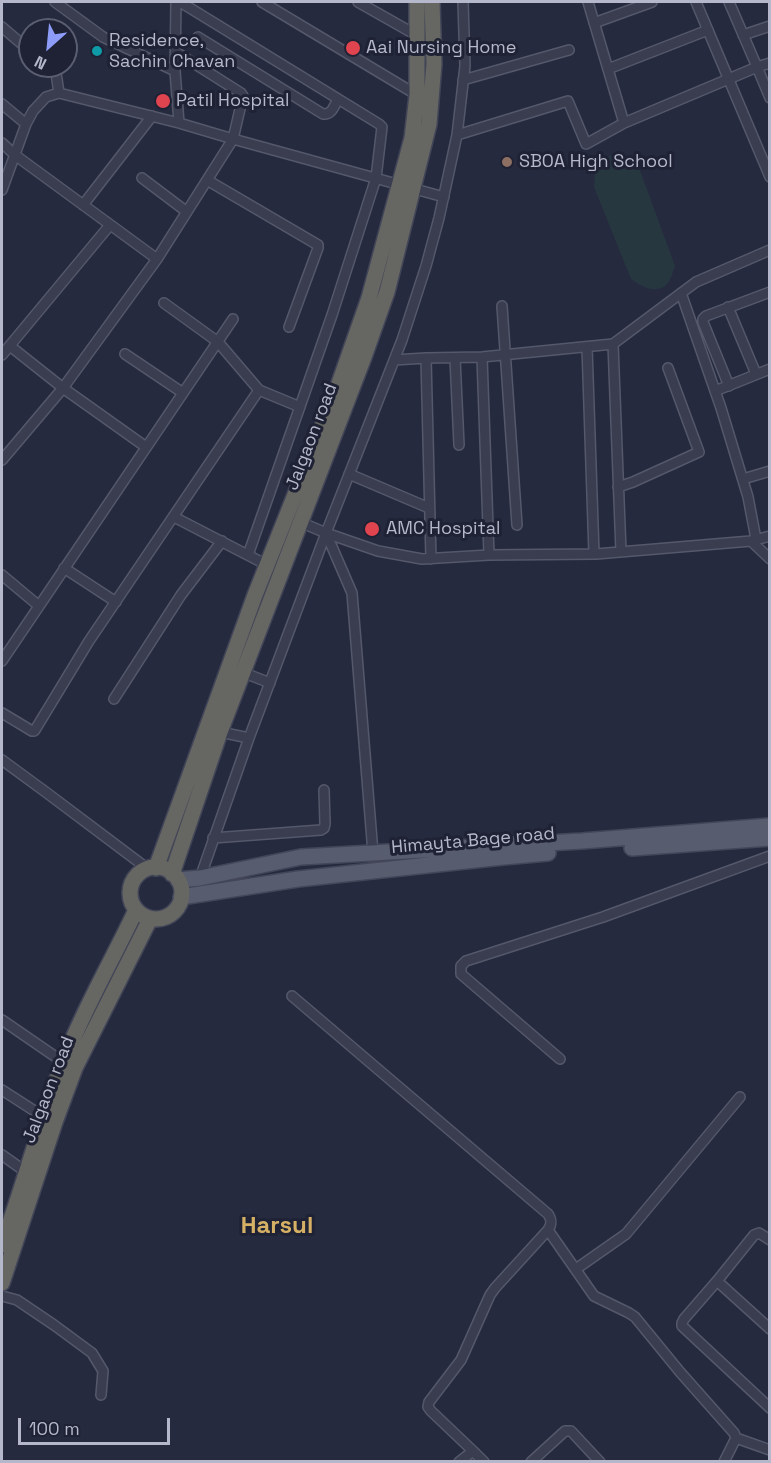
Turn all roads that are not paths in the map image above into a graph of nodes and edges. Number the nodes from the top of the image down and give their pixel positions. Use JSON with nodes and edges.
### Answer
{"nodes":[{"id":1,"x":55,"y":2,"type":"edge"},
{"id":2,"x":178,"y":2,"type":"edge"},
{"id":3,"x":262,"y":2,"type":"edge"},
{"id":4,"x":358,"y":2,"type":"edge"},
{"id":5,"x":417,"y":2,"type":"edge"},
{"id":6,"x":432,"y":2,"type":"edge"},
{"id":7,"x":463,"y":2,"type":"edge"},
{"id":8,"x":588,"y":2,"type":"edge"},
{"id":9,"x":652,"y":2,"type":"edge"},
{"id":10,"x":696,"y":2,"type":"edge"},
{"id":11,"x":729,"y":2,"type":"edge"},
{"id":12,"x":594,"y":23,"type":"junction"},
{"id":13,"x":770,"y":26,"type":"edge"},
{"id":14,"x":2,"y":27,"type":"edge"},
{"id":15,"x":708,"y":30,"type":"junction"},
{"id":16,"x":418,"y":36,"type":"junction"},
{"id":17,"x":743,"y":36,"type":"junction"},
{"id":18,"x":198,"y":38,"type":"dead end"},
{"id":19,"x":18,"y":41,"type":"edge"},
{"id":20,"x":569,"y":50,"type":"dead end"},
{"id":21,"x":176,"y":52,"type":"junction"},
{"id":22,"x":770,"y":63,"type":"edge"},
{"id":23,"x":758,"y":67,"type":"junction"},
{"id":24,"x":608,"y":69,"type":"junction"},
{"id":25,"x":175,"y":71,"type":"junction"},
{"id":26,"x":57,"y":78,"type":"edge"},
{"id":27,"x":728,"y":79,"type":"junction"},
{"id":28,"x":463,"y":80,"type":"junction"},
{"id":29,"x":59,"y":93,"type":"junction"},
{"id":30,"x":417,"y":95,"type":"junction"},
{"id":31,"x":770,"y":98,"type":"edge"},
{"id":32,"x":338,"y":99,"type":"junction"},
{"id":33,"x":2,"y":104,"type":"edge"},
{"id":34,"x":152,"y":116,"type":"junction"},
{"id":35,"x":179,"y":123,"type":"junction"},
{"id":36,"x":624,"y":123,"type":"junction"},
{"id":37,"x":26,"y":124,"type":"junction"},
{"id":38,"x":458,"y":135,"type":"junction"},
{"id":39,"x":233,"y":140,"type":"junction"},
{"id":40,"x":2,"y":143,"type":"edge"},
{"id":41,"x":15,"y":155,"type":"junction"},
{"id":42,"x":770,"y":177,"type":"edge"},
{"id":43,"x":142,"y":178,"type":"dead end"},
{"id":44,"x":376,"y":178,"type":"junction"},
{"id":45,"x":207,"y":180,"type":"junction"},
{"id":46,"x":406,"y":186,"type":"junction"},
{"id":47,"x":2,"y":190,"type":"edge"},
{"id":48,"x":444,"y":197,"type":"junction"},
{"id":49,"x":83,"y":205,"type":"junction"},
{"id":50,"x":187,"y":212,"type":"junction"},
{"id":51,"x":110,"y":225,"type":"junction"},
{"id":52,"x":770,"y":250,"type":"edge"},
{"id":53,"x":156,"y":259,"type":"junction"},
{"id":54,"x":770,"y":292,"type":"edge"},
{"id":55,"x":681,"y":293,"type":"junction"},
{"id":56,"x":164,"y":303,"type":"dead end"},
{"id":57,"x":502,"y":306,"type":"dead end"},
{"id":58,"x":728,"y":307,"type":"junction"},
{"id":59,"x":233,"y":320,"type":"dead end"},
{"id":60,"x":290,"y":327,"type":"dead end"},
{"id":61,"x":218,"y":342,"type":"junction"},
{"id":62,"x":614,"y":344,"type":"junction"},
{"id":63,"x":10,"y":346,"type":"junction"},
{"id":64,"x":587,"y":347,"type":"junction"},
{"id":65,"x":125,"y":354,"type":"dead end"},
{"id":66,"x":2,"y":355,"type":"edge"},
{"id":67,"x":506,"y":355,"type":"junction"},
{"id":68,"x":455,"y":357,"type":"junction"},
{"id":69,"x":482,"y":357,"type":"junction"},
{"id":70,"x":426,"y":358,"type":"junction"},
{"id":71,"x":394,"y":360,"type":"junction"},
{"id":72,"x":668,"y":368,"type":"dead end"},
{"id":73,"x":770,"y":369,"type":"edge"},
{"id":74,"x":756,"y":374,"type":"junction"},
{"id":75,"x":729,"y":386,"type":"junction"},
{"id":76,"x":63,"y":388,"type":"junction"},
{"id":77,"x":259,"y":390,"type":"junction"},
{"id":78,"x":715,"y":391,"type":"junction"},
{"id":79,"x":183,"y":393,"type":"junction"},
{"id":80,"x":300,"y":407,"type":"junction"},
{"id":81,"x":459,"y":445,"type":"dead end"},
{"id":82,"x":146,"y":447,"type":"junction"},
{"id":83,"x":2,"y":460,"type":"edge"},
{"id":84,"x":770,"y":471,"type":"edge"},
{"id":85,"x":349,"y":474,"type":"junction"},
{"id":86,"x":743,"y":479,"type":"junction"},
{"id":87,"x":618,"y":487,"type":"junction"},
{"id":88,"x":429,"y":508,"type":"junction"},
{"id":89,"x":174,"y":516,"type":"junction"},
{"id":90,"x":300,"y":522,"type":"junction"},
{"id":91,"x":517,"y":525,"type":"dead end"},
{"id":92,"x":326,"y":533,"type":"junction"},
{"id":93,"x":770,"y":536,"type":"edge"},
{"id":94,"x":753,"y":540,"type":"junction"},
{"id":95,"x":222,"y":541,"type":"junction"},
{"id":96,"x":621,"y":552,"type":"junction"},
{"id":97,"x":594,"y":554,"type":"junction"},
{"id":98,"x":248,"y":555,"type":"junction"},
{"id":99,"x":489,"y":555,"type":"junction"},
{"id":100,"x":430,"y":559,"type":"junction"},
{"id":101,"x":770,"y":559,"type":"edge"},
{"id":102,"x":267,"y":565,"type":"junction"},
{"id":103,"x":64,"y":568,"type":"junction"},
{"id":104,"x":2,"y":575,"type":"edge"},
{"id":105,"x":116,"y":602,"type":"junction"},
{"id":106,"x":39,"y":606,"type":"junction"},
{"id":107,"x":3,"y":655,"type":"edge"},
{"id":108,"x":242,"y":672,"type":"junction"},
{"id":109,"x":270,"y":683,"type":"junction"},
{"id":110,"x":114,"y":699,"type":"dead end"},
{"id":111,"x":2,"y":713,"type":"edge"},
{"id":112,"x":220,"y":732,"type":"junction"},
{"id":113,"x":249,"y":738,"type":"junction"},
{"id":114,"x":2,"y":760,"type":"edge"},
{"id":115,"x":324,"y":790,"type":"dead end"},
{"id":116,"x":770,"y":826,"type":"edge"},
{"id":117,"x":213,"y":838,"type":"junction"},
{"id":118,"x":770,"y":838,"type":"edge"},
{"id":119,"x":373,"y":853,"type":"junction"},
{"id":120,"x":770,"y":856,"type":"edge"},
{"id":121,"x":152,"y":868,"type":"junction"},
{"id":122,"x":175,"y":877,"type":"junction"},
{"id":123,"x":200,"y":878,"type":"junction"},
{"id":124,"x":182,"y":897,"type":"junction"},
{"id":125,"x":136,"y":910,"type":"junction"},
{"id":126,"x":150,"y":919,"type":"junction"},
{"id":127,"x":292,"y":996,"type":"dead end"},
{"id":128,"x":2,"y":1020,"type":"edge"},
{"id":129,"x":560,"y":1059,"type":"dead end"},
{"id":130,"x":69,"y":1065,"type":"junction"},
{"id":131,"x":2,"y":1090,"type":"edge"},
{"id":132,"x":740,"y":1097,"type":"dead end"},
{"id":133,"x":49,"y":1120,"type":"junction"},
{"id":134,"x":2,"y":1155,"type":"edge"},
{"id":135,"x":26,"y":1172,"type":"junction"},
{"id":136,"x":548,"y":1230,"type":"junction"},
{"id":137,"x":3,"y":1238,"type":"edge"},
{"id":138,"x":770,"y":1240,"type":"edge"},
{"id":139,"x":576,"y":1269,"type":"junction"},
{"id":140,"x":717,"y":1281,"type":"junction"},
{"id":141,"x":2,"y":1283,"type":"edge"},
{"id":142,"x":2,"y":1296,"type":"edge"},
{"id":143,"x":770,"y":1329,"type":"edge"},
{"id":144,"x":101,"y":1395,"type":"dead end"},
{"id":145,"x":770,"y":1408,"type":"edge"},
{"id":146,"x":736,"y":1437,"type":"junction"},
{"id":147,"x":770,"y":1450,"type":"edge"},
{"id":148,"x":473,"y":1451,"type":"junction"},
{"id":149,"x":459,"y":1461,"type":"edge"},
{"id":150,"x":484,"y":1461,"type":"edge"},
{"id":151,"x":531,"y":1461,"type":"edge"},
{"id":152,"x":600,"y":1461,"type":"edge"},
{"id":153,"x":724,"y":1461,"type":"edge"}],
"edges":[{"from":1,"to":25,"type":"street"},
{"from":2,"to":21,"type":"street"},
{"from":2,"to":32,"type":"street"},
{"from":3,"to":30,"type":"street"},
{"from":4,"to":16,"type":"street"},
{"from":5,"to":16,"type":"highway","name":"Jalgaon road"},
{"from":6,"to":46,"type":"highway","name":"Jalgaon road"},
{"from":7,"to":28,"type":"street"},
{"from":8,"to":12,"type":"street"},
{"from":9,"to":12,"type":"street"},
{"from":10,"to":15,"type":"street"},
{"from":11,"to":17,"type":"street"},
{"from":12,"to":24,"type":"street"},
{"from":13,"to":17,"type":"street"},
{"from":14,"to":19,"type":"street"},
{"from":15,"to":24,"type":"street"},
{"from":15,"to":27,"type":"street"},
{"from":16,"to":30,"type":"highway","name":"Jalgaon road"},
{"from":17,"to":23,"type":"street"},
{"from":18,"to":32,"type":"street"},
{"from":20,"to":28,"type":"street"},
{"from":21,"to":25,"type":"street"},
{"from":21,"to":39,"type":"street"},
{"from":22,"to":23,"type":"street"},
{"from":23,"to":27,"type":"street"},
{"from":23,"to":31,"type":"street"},
{"from":24,"to":36,"type":"street"},
{"from":25,"to":35,"type":"street"},
{"from":26,"to":29,"type":"street"},
{"from":27,"to":36,"type":"street"},
{"from":27,"to":42,"type":"street"},
{"from":28,"to":38,"type":"street"},
{"from":29,"to":34,"type":"street"},
{"from":29,"to":37,"type":"street"},
{"from":30,"to":46,"type":"highway","name":"Jalgaon road"},
{"from":32,"to":44,"type":"street"},
{"from":33,"to":37,"type":"street"},
{"from":34,"to":35,"type":"street"},
{"from":34,"to":49,"type":"street"},
{"from":35,"to":39,"type":"street"},
{"from":36,"to":38,"type":"street"},
{"from":37,"to":41,"type":"street"},
{"from":38,"to":48,"type":"street"},
{"from":39,"to":44,"type":"street"},
{"from":39,"to":45,"type":"street"},
{"from":40,"to":41,"type":"street"},
{"from":41,"to":47,"type":"street"},
{"from":41,"to":49,"type":"street"},
{"from":43,"to":50,"type":"street"},
{"from":44,"to":46,"type":"street"},
{"from":44,"to":80,"type":"street"},
{"from":45,"to":50,"type":"street"},
{"from":45,"to":60,"type":"street"},
{"from":46,"to":48,"type":"street"},
{"from":46,"to":90,"type":"highway","name":"Jalgaon road"},
{"from":46,"to":102,"type":"highway","name":"Jalgaon road"},
{"from":48,"to":71,"type":"street"},
{"from":49,"to":51,"type":"street"},
{"from":50,"to":53,"type":"street"},
{"from":51,"to":53,"type":"street"},
{"from":51,"to":63,"type":"street"},
{"from":52,"to":55,"type":"street"},
{"from":53,"to":76,"type":"street"},
{"from":54,"to":58,"type":"street"},
{"from":55,"to":62,"type":"street"},
{"from":55,"to":78,"type":"street"},
{"from":56,"to":61,"type":"street"},
{"from":57,"to":67,"type":"street"},
{"from":58,"to":74,"type":"street"},
{"from":58,"to":75,"type":"street"},
{"from":59,"to":61,"type":"street"},
{"from":61,"to":77,"type":"street"},
{"from":61,"to":79,"type":"street"},
{"from":62,"to":64,"type":"street"},
{"from":62,"to":87,"type":"street"},
{"from":63,"to":66,"type":"street"},
{"from":63,"to":76,"type":"street"},
{"from":64,"to":67,"type":"street"},
{"from":64,"to":97,"type":"street"},
{"from":65,"to":79,"type":"street"},
{"from":67,"to":69,"type":"street"},
{"from":67,"to":91,"type":"street"},
{"from":68,"to":69,"type":"street"},
{"from":68,"to":70,"type":"street"},
{"from":68,"to":81,"type":"street"},
{"from":69,"to":99,"type":"street"},
{"from":70,"to":71,"type":"street"},
{"from":70,"to":88,"type":"street"},
{"from":71,"to":85,"type":"street"},
{"from":72,"to":87,"type":"street"},
{"from":73,"to":74,"type":"street"},
{"from":74,"to":75,"type":"street"},
{"from":75,"to":78,"type":"street"},
{"from":76,"to":82,"type":"street"},
{"from":76,"to":83,"type":"street"},
{"from":77,"to":80,"type":"street"},
{"from":77,"to":89,"type":"street"},
{"from":78,"to":86,"type":"street"},
{"from":79,"to":82,"type":"street"},
{"from":80,"to":98,"type":"street"},
{"from":82,"to":103,"type":"street"},
{"from":84,"to":86,"type":"street"},
{"from":85,"to":88,"type":"street"},
{"from":85,"to":92,"type":"street"},
{"from":86,"to":94,"type":"street"},
{"from":87,"to":96,"type":"street"},
{"from":88,"to":100,"type":"street"},
{"from":89,"to":95,"type":"street"},
{"from":89,"to":105,"type":"street"},
{"from":90,"to":92,"type":"street"},
{"from":90,"to":108,"type":"highway","name":"Jalgaon road"},
{"from":92,"to":100,"type":"street"},
{"from":92,"to":109,"type":"street"},
{"from":92,"to":119,"type":"street"},
{"from":93,"to":94,"type":"street"},
{"from":94,"to":96,"type":"street"},
{"from":94,"to":101,"type":"street"},
{"from":95,"to":98,"type":"street"},
{"from":95,"to":110,"type":"street"},
{"from":96,"to":97,"type":"street"},
{"from":97,"to":99,"type":"street"},
{"from":98,"to":102,"type":"street"},
{"from":99,"to":100,"type":"street"},
{"from":102,"to":121,"type":"highway","name":"Jalgaon road"},
{"from":103,"to":105,"type":"street"},
{"from":103,"to":106,"type":"street"},
{"from":104,"to":106,"type":"street"},
{"from":105,"to":111,"type":"street"},
{"from":106,"to":107,"type":"street"},
{"from":108,"to":109,"type":"street"},
{"from":108,"to":112,"type":"highway","name":"Jalgaon road"},
{"from":109,"to":113,"type":"street"},
{"from":112,"to":113,"type":"street"},
{"from":112,"to":122,"type":"highway","name":"Jalgaon road"},
{"from":113,"to":117,"type":"street"},
{"from":114,"to":121,"type":"street"},
{"from":115,"to":117,"type":"street"},
{"from":116,"to":119,"type":"main road"},
{"from":117,"to":123,"type":"street"},
{"from":118,"to":124,"type":"main road","name":"Himayta Bage road"},
{"from":119,"to":123,"type":"main road"},
{"from":120,"to":129,"type":"street"},
{"from":121,"to":122,"type":"highway"},
{"from":121,"to":125,"type":"highway"},
{"from":122,"to":123,"type":"main road"},
{"from":122,"to":124,"type":"highway"},
{"from":124,"to":126,"type":"highway"},
{"from":125,"to":126,"type":"highway"},
{"from":125,"to":130,"type":"highway","name":"Jalgaon road"},
{"from":126,"to":130,"type":"highway","name":"Jalgaon road"},
{"from":127,"to":136,"type":"street"},
{"from":128,"to":130,"type":"street"},
{"from":130,"to":133,"type":"highway","name":"Jalgaon road"},
{"from":131,"to":133,"type":"street"},
{"from":132,"to":139,"type":"street"},
{"from":133,"to":135,"type":"highway","name":"Jalgaon road"},
{"from":133,"to":141,"type":"highway","name":"Jalgaon road"},
{"from":134,"to":135,"type":"street"},
{"from":135,"to":137,"type":"highway","name":"Jalgaon road"},
{"from":136,"to":139,"type":"street"},
{"from":136,"to":148,"type":"street"},
{"from":138,"to":140,"type":"street"},
{"from":139,"to":146,"type":"street"},
{"from":140,"to":143,"type":"street"},
{"from":140,"to":145,"type":"street"},
{"from":142,"to":144,"type":"street"},
{"from":146,"to":147,"type":"street"},
{"from":146,"to":153,"type":"street"},
{"from":148,"to":149,"type":"street"},
{"from":148,"to":150,"type":"street"},
{"from":151,"to":152,"type":"street"}]}
